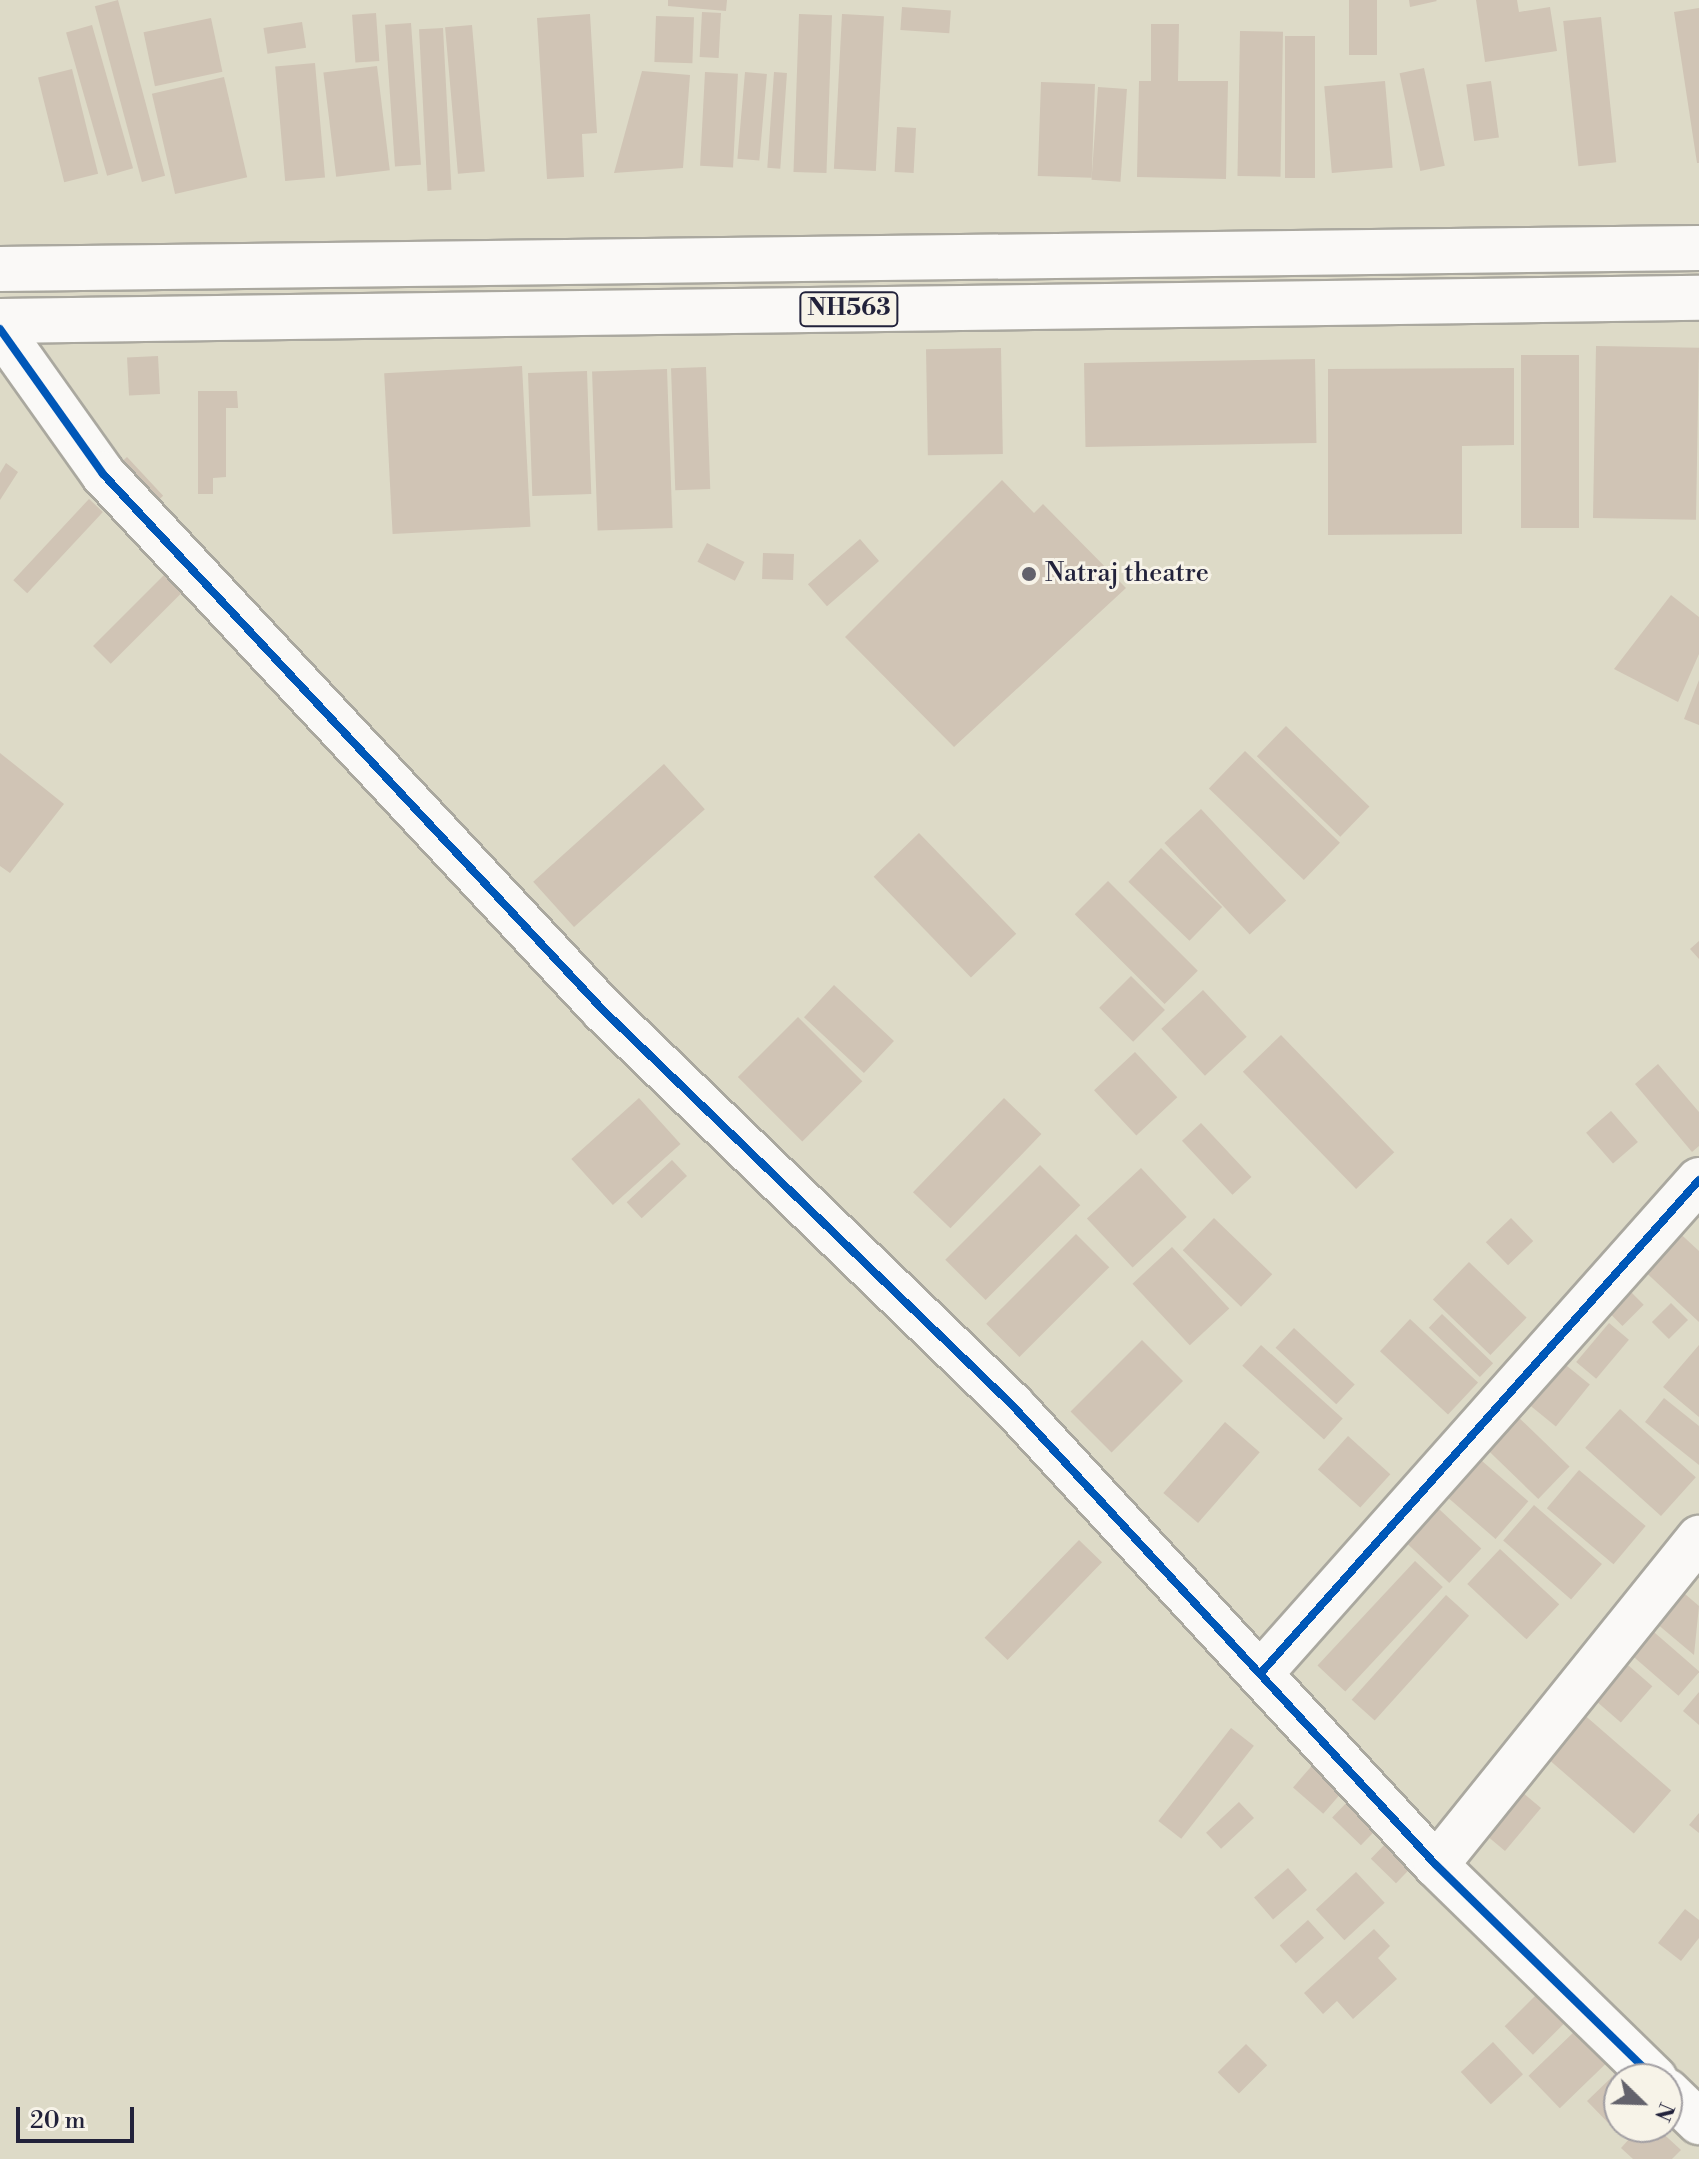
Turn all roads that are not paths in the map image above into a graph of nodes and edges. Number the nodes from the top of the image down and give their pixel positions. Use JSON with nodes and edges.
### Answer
{"nodes":[{"id":1,"x":1699,"y":248,"type":"edge"},
{"id":2,"x":1,"y":263,"type":"edge"},
{"id":3,"x":1699,"y":298,"type":"edge"},
{"id":4,"x":0,"y":321,"type":"edge"},
{"id":5,"x":0,"y":329,"type":"edge"},
{"id":6,"x":1699,"y":1180,"type":"edge"},
{"id":7,"x":1699,"y":1538,"type":"edge"},
{"id":8,"x":1260,"y":1674,"type":"junction"},
{"id":9,"x":1436,"y":1865,"type":"junction"},
{"id":10,"x":1639,"y":2063,"type":"edge"},
{"id":11,"x":1683,"y":2106,"type":"edge"},
{"id":12,"x":1699,"y":2122,"type":"edge"}],
"edges":[{"from":1,"to":2,"type":"main road","number":"NH563"},
{"from":3,"to":4,"type":"main road","number":"NH563"},
{"from":5,"to":8,"type":"main road"},
{"from":6,"to":8,"type":"main road"},
{"from":7,"to":9,"type":"main road"},
{"from":8,"to":9,"type":"main road"},
{"from":9,"to":10,"type":"main road"},
{"from":11,"to":12,"type":"main road"}]}
